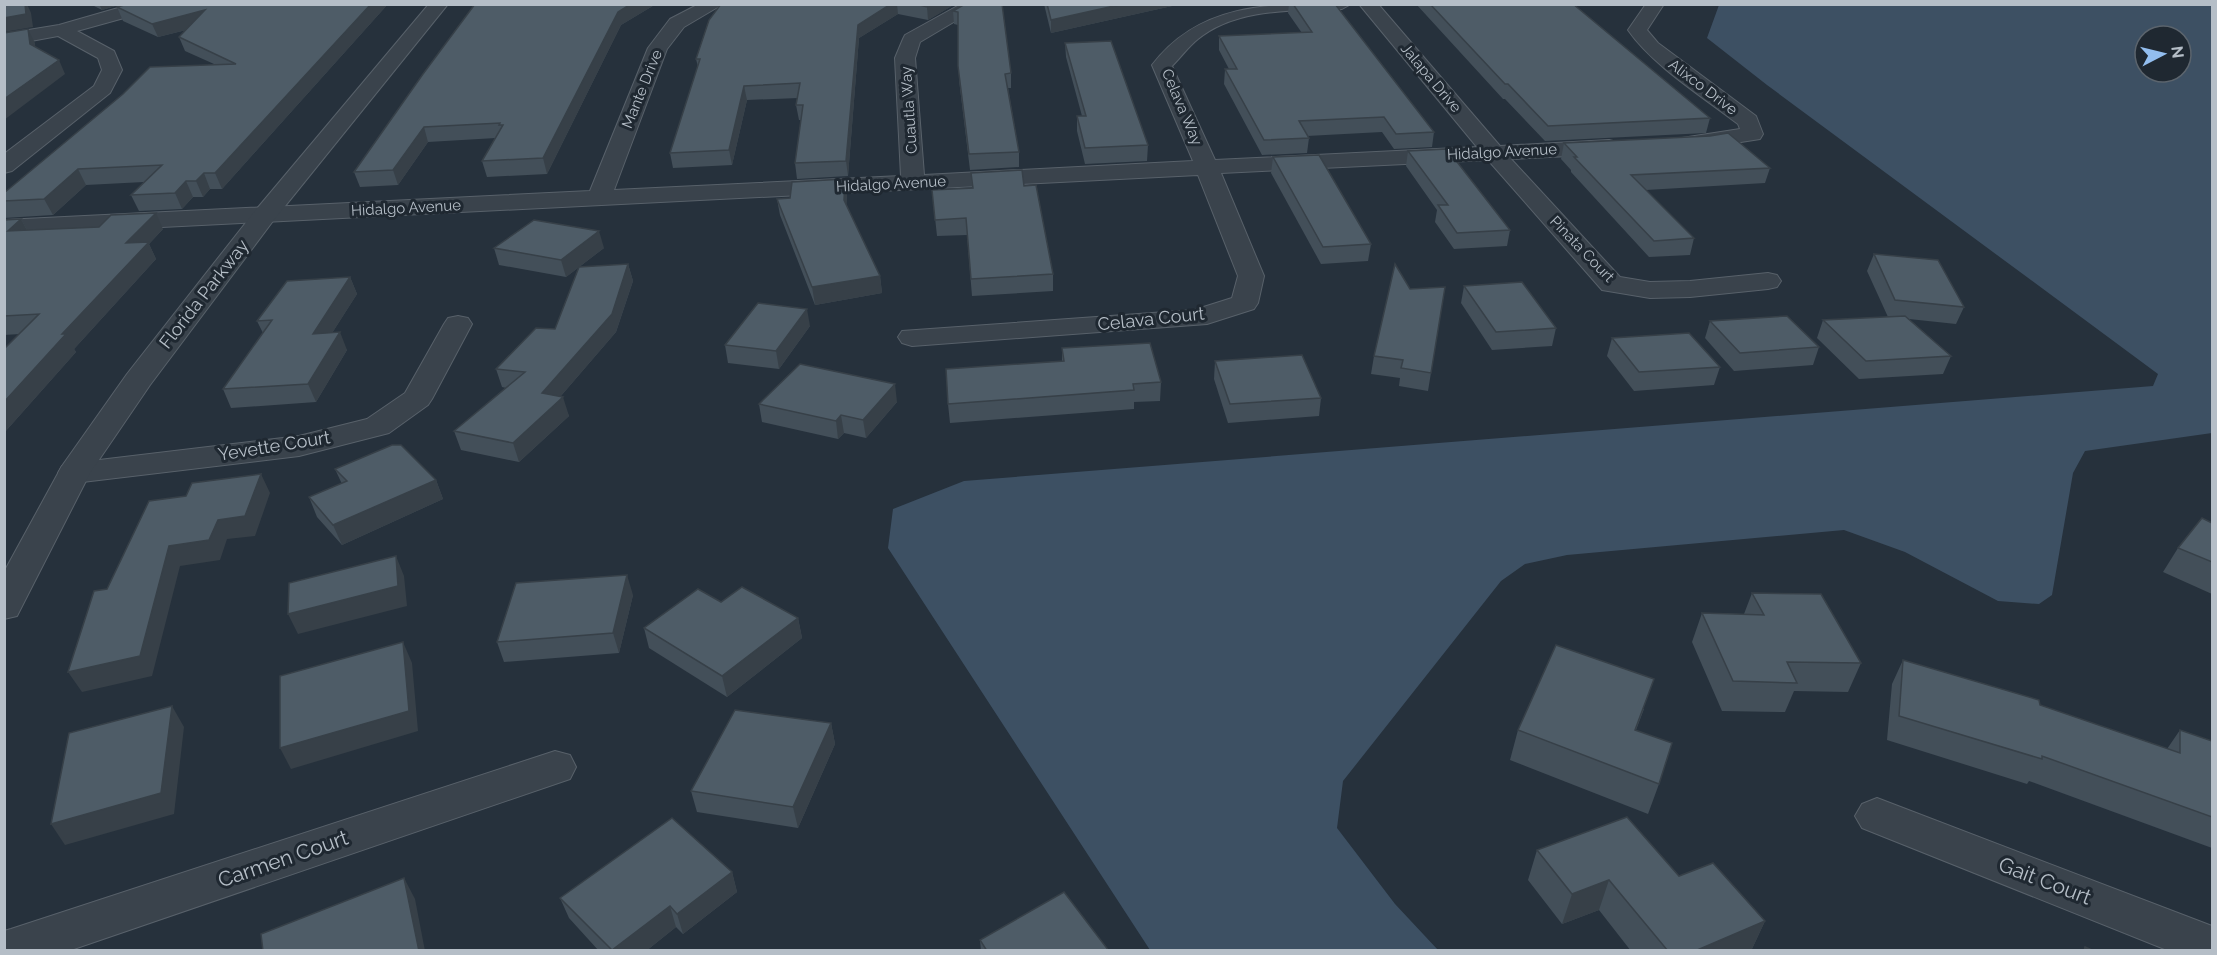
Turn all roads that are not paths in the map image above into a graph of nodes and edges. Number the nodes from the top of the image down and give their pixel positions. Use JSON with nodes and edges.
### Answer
{"nodes":[{"id":1,"x":154,"y":4,"type":"edge"},
{"id":2,"x":438,"y":4,"type":"edge"},
{"id":3,"x":714,"y":4,"type":"edge"},
{"id":4,"x":975,"y":4,"type":"edge"},
{"id":5,"x":1342,"y":4,"type":"edge"},
{"id":6,"x":1368,"y":4,"type":"edge"},
{"id":7,"x":1655,"y":4,"type":"edge"},
{"id":8,"x":61,"y":30,"type":"junction"},
{"id":9,"x":4,"y":40,"type":"edge"},
{"id":10,"x":1670,"y":144,"type":"edge"},
{"id":11,"x":1635,"y":145,"type":"edge"},
{"id":12,"x":1494,"y":152,"type":"junction"},
{"id":13,"x":4,"y":166,"type":"edge"},
{"id":14,"x":1207,"y":167,"type":"junction"},
{"id":15,"x":913,"y":183,"type":"junction"},
{"id":16,"x":599,"y":198,"type":"junction"},
{"id":17,"x":264,"y":216,"type":"junction"},
{"id":18,"x":4,"y":228,"type":"edge"},
{"id":19,"x":1768,"y":281,"type":"dead end"},
{"id":20,"x":458,"y":324,"type":"dead end"},
{"id":21,"x":912,"y":337,"type":"dead end"},
{"id":22,"x":74,"y":473,"type":"junction"},
{"id":23,"x":4,"y":607,"type":"edge"},
{"id":24,"x":555,"y":767,"type":"dead end"},
{"id":25,"x":1877,"y":816,"type":"dead end"},
{"id":26,"x":2212,"y":947,"type":"edge"},
{"id":27,"x":11,"y":951,"type":"edge"}],
"edges":[{"from":1,"to":8,"type":"street"},
{"from":2,"to":17,"type":"street","name":"Florida Parkway"},
{"from":3,"to":16,"type":"street","name":"Mante Drive"},
{"from":4,"to":15,"type":"street","name":"Cuautla Way"},
{"from":5,"to":14,"type":"street","name":"Celava Way"},
{"from":6,"to":12,"type":"street","name":"Jalapa Drive"},
{"from":7,"to":10,"type":"street","name":"Alixco Drive"},
{"from":8,"to":9,"type":"street"},
{"from":8,"to":13,"type":"street"},
{"from":11,"to":12,"type":"street","name":"Hidalgo Avenue"},
{"from":12,"to":14,"type":"street","name":"Hidalgo Avenue"},
{"from":12,"to":19,"type":"street","name":"Pinata Court"},
{"from":14,"to":15,"type":"street","name":"Hidalgo Avenue"},
{"from":14,"to":21,"type":"street","name":"Celava Court"},
{"from":15,"to":16,"type":"street","name":"Hidalgo Avenue"},
{"from":16,"to":17,"type":"street","name":"Hidalgo Avenue"},
{"from":17,"to":18,"type":"street","name":"Hidalgo Avenue"},
{"from":17,"to":22,"type":"street","name":"Florida Parkway"},
{"from":20,"to":22,"type":"street","name":"Yevette Court"},
{"from":22,"to":23,"type":"street","name":"Florida Parkway"},
{"from":24,"to":27,"type":"street","name":"Carmen Court"},
{"from":25,"to":26,"type":"street","name":"Gait Court"}]}
